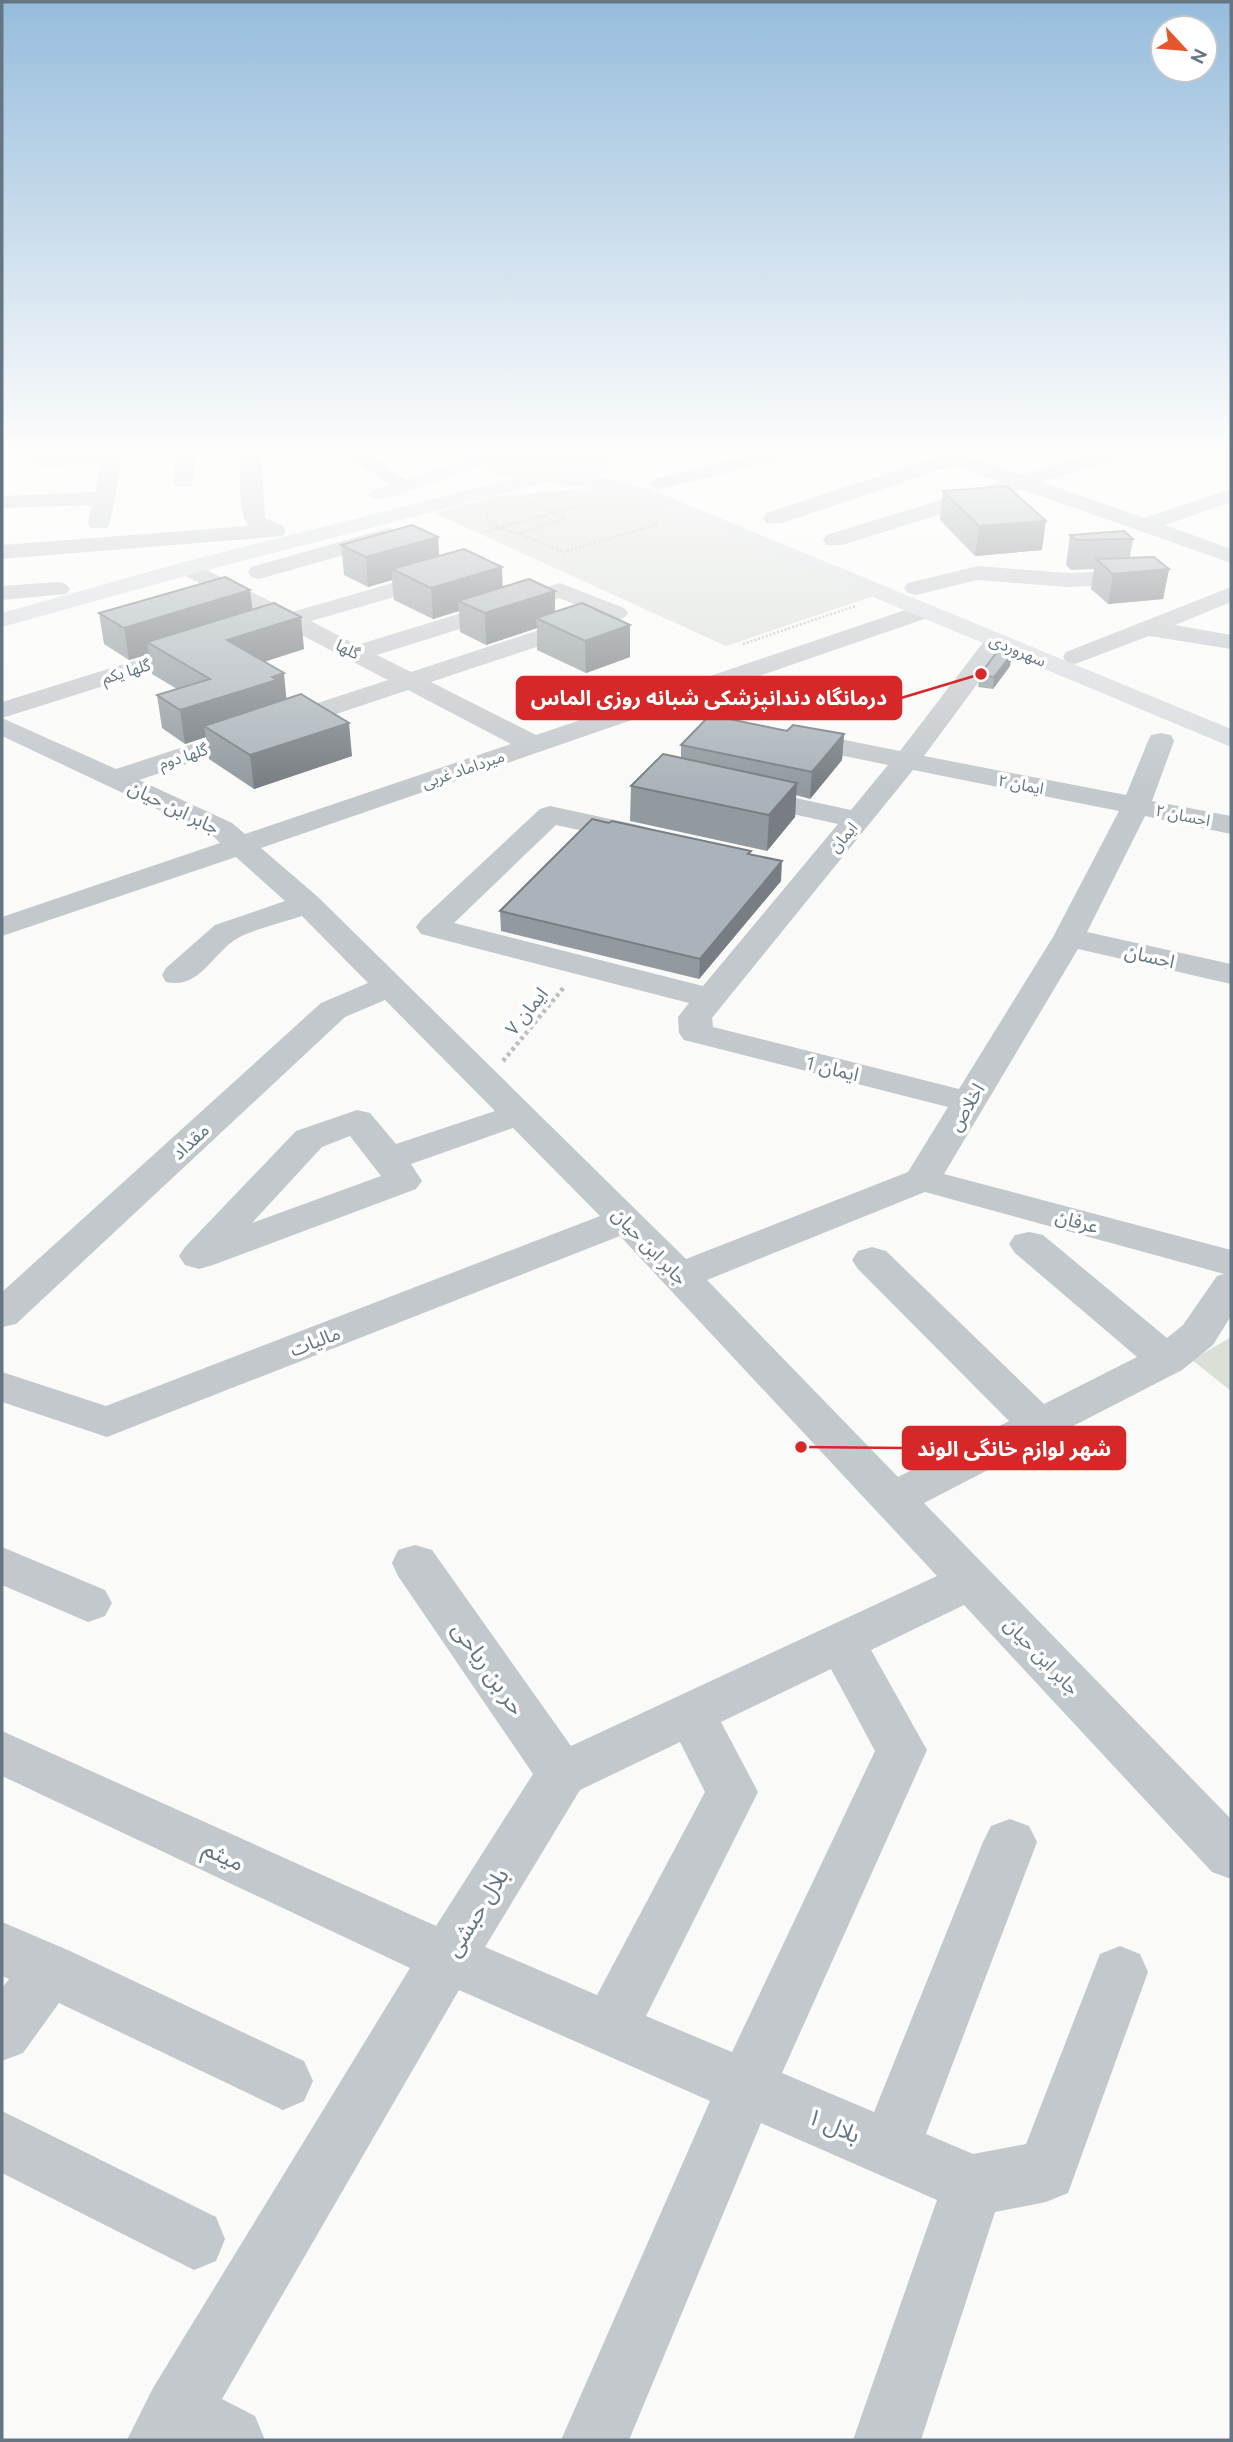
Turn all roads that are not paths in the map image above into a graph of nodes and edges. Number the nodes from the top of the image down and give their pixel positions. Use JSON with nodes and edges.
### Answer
{"nodes":[{"id":1,"x":155,"y":563,"type":"edge"},
{"id":2,"x":208,"y":563,"type":"edge"},
{"id":3,"x":292,"y":563,"type":"edge"},
{"id":4,"x":816,"y":563,"type":"edge"},
{"id":5,"x":846,"y":563,"type":"edge"},
{"id":6,"x":188,"y":568,"type":"junction"},
{"id":7,"x":464,"y":569,"type":"edge"},
{"id":8,"x":259,"y":572,"type":"dead end"},
{"id":9,"x":1152,"y":578,"type":"edge"},
{"id":10,"x":58,"y":589,"type":"junction"},
{"id":11,"x":2,"y":593,"type":"edge"},
{"id":12,"x":1231,"y":594,"type":"edge"},
{"id":13,"x":912,"y":599,"type":"junction"},
{"id":14,"x":2,"y":604,"type":"edge"},
{"id":15,"x":2,"y":620,"type":"edge"},
{"id":16,"x":290,"y":620,"type":"junction"},
{"id":17,"x":1147,"y":628,"type":"junction"},
{"id":18,"x":998,"y":641,"type":"junction"},
{"id":19,"x":1231,"y":642,"type":"edge"},
{"id":20,"x":356,"y":653,"type":"junction"},
{"id":21,"x":1075,"y":657,"type":"junction"},
{"id":22,"x":411,"y":681,"type":"junction"},
{"id":23,"x":2,"y":710,"type":"edge"},
{"id":24,"x":1231,"y":721,"type":"edge"},
{"id":25,"x":2,"y":726,"type":"edge"},
{"id":26,"x":508,"y":731,"type":"junction"},
{"id":27,"x":776,"y":734,"type":"edge"},
{"id":28,"x":1231,"y":739,"type":"edge"},
{"id":29,"x":1161,"y":741,"type":"dead end"},
{"id":30,"x":534,"y":745,"type":"junction"},
{"id":31,"x":906,"y":761,"type":"junction"},
{"id":32,"x":114,"y":779,"type":"junction"},
{"id":33,"x":712,"y":789,"type":"edge"},
{"id":34,"x":1136,"y":806,"type":"junction"},
{"id":35,"x":858,"y":820,"type":"junction"},
{"id":36,"x":1231,"y":825,"type":"edge"},
{"id":37,"x":231,"y":838,"type":"junction"},
{"id":38,"x":669,"y":841,"type":"edge"},
{"id":39,"x":2,"y":899,"type":"edge"},
{"id":40,"x":307,"y":904,"type":"junction"},
{"id":41,"x":2,"y":927,"type":"edge"},
{"id":42,"x":1069,"y":937,"type":"junction"},
{"id":43,"x":1231,"y":974,"type":"edge"},
{"id":44,"x":178,"y":975,"type":"dead end"},
{"id":45,"x":390,"y":986,"type":"junction"},
{"id":46,"x":710,"y":998,"type":"junction"},
{"id":47,"x":696,"y":1033,"type":"joint"},
{"id":48,"x":969,"y":1102,"type":"junction"},
{"id":49,"x":520,"y":1114,"type":"junction"},
{"id":50,"x":389,"y":1158,"type":"junction"},
{"id":51,"x":922,"y":1180,"type":"junction"},
{"id":52,"x":626,"y":1220,"type":"junction"},
{"id":53,"x":1029,"y":1244,"type":"dead end"},
{"id":54,"x":872,"y":1260,"type":"dead end"},
{"id":55,"x":1231,"y":1263,"type":"edge"},
{"id":56,"x":680,"y":1276,"type":"junction"},
{"id":57,"x":1231,"y":1285,"type":"edge"},
{"id":58,"x":2,"y":1314,"type":"edge"},
{"id":59,"x":1167,"y":1360,"type":"junction"},
{"id":60,"x":6,"y":1395,"type":"edge"},
{"id":61,"x":1039,"y":1425,"type":"junction"},
{"id":62,"x":893,"y":1499,"type":"junction"},
{"id":63,"x":415,"y":1563,"type":"dead end"},
{"id":64,"x":2,"y":1565,"type":"edge"},
{"id":65,"x":971,"y":1581,"type":"junction"},
{"id":66,"x":88,"y":1603,"type":"dead end"},
{"id":67,"x":841,"y":1642,"type":"junction"},
{"id":68,"x":691,"y":1713,"type":"junction"},
{"id":69,"x":2,"y":1752,"type":"edge"},
{"id":70,"x":562,"y":1774,"type":"junction"},
{"id":71,"x":1010,"y":1842,"type":"dead end"},
{"id":72,"x":1231,"y":1854,"type":"edge"},
{"id":73,"x":26,"y":1958,"type":"edge"},
{"id":74,"x":447,"y":1958,"type":"junction"},
{"id":75,"x":1120,"y":1972,"type":"dead end"},
{"id":76,"x":610,"y":2028,"type":"junction"},
{"id":77,"x":2,"y":2034,"type":"edge"},
{"id":78,"x":283,"y":2081,"type":"dead end"},
{"id":79,"x":746,"y":2087,"type":"junction"},
{"id":80,"x":2,"y":2141,"type":"edge"},
{"id":81,"x":890,"y":2149,"type":"junction"},
{"id":82,"x":973,"y":2185,"type":"junction"},
{"id":83,"x":194,"y":2239,"type":"dead end"},
{"id":84,"x":190,"y":2431,"type":"edge"},
{"id":85,"x":595,"y":2440,"type":"edge"},
{"id":86,"x":887,"y":2440,"type":"edge"}],
"edges":[{"from":1,"to":10,"type":"main road"},
{"from":2,"to":6,"type":"main road"},
{"from":3,"to":8,"type":"street"},
{"from":4,"to":13,"type":"main road","name":"سهروردی"},
{"from":5,"to":13,"type":"main road","name":"سهروردی"},
{"from":6,"to":15,"type":"main road"},
{"from":6,"to":16,"type":"street","name":"گلها"},
{"from":7,"to":16,"type":"street","name":"گلها یکم"},
{"from":9,"to":13,"type":"street"},
{"from":10,"to":11,"type":"street"},
{"from":10,"to":14,"type":"main road"},
{"from":12,"to":17,"type":"street"},
{"from":13,"to":18,"type":"main road","name":"سهروردی"},
{"from":13,"to":21,"type":"main road","name":"سهروردی"},
{"from":13,"to":26,"type":"street","name":"میرداماد غربی"},
{"from":13,"to":30,"type":"street","name":"میرداماد غربی"},
{"from":16,"to":20,"type":"street","name":"گلها"},
{"from":16,"to":23,"type":"street","name":"گلها یکم"},
{"from":17,"to":19,"type":"street"},
{"from":17,"to":21,"type":"street"},
{"from":18,"to":28,"type":"main road","name":"سهروردی"},
{"from":18,"to":31,"type":"street","name":"ایمان"},
{"from":20,"to":22,"type":"street","name":"گلها"},
{"from":20,"to":22,"type":"street","name":"گلها دوم"},
{"from":21,"to":24,"type":"main road","name":"سهروردی"},
{"from":22,"to":26,"type":"street","name":"گلها"},
{"from":22,"to":32,"type":"street","name":"گلها دوم"},
{"from":25,"to":32,"type":"street","name":"جابر ابن حیان"},
{"from":26,"to":30,"type":"street","name":"گلها"},
{"from":26,"to":37,"type":"street","name":"میرداماد غربی"},
{"from":27,"to":31,"type":"street","name":"ایمان ۲"},
{"from":29,"to":34,"type":"street","name":"اخلاص"},
{"from":30,"to":37,"type":"street","name":"میرداماد غربی"},
{"from":31,"to":34,"type":"street","name":"ایمان ۲"},
{"from":31,"to":35,"type":"street","name":"ایمان"},
{"from":32,"to":37,"type":"street","name":"جابر ابن حیان"},
{"from":33,"to":35,"type":"street"},
{"from":34,"to":36,"type":"street","name":"احسان ۲"},
{"from":34,"to":42,"type":"street","name":"اخلاص"},
{"from":35,"to":46,"type":"street","name":"ایمان"},
{"from":37,"to":39,"type":"street","name":"میرداماد غربی"},
{"from":37,"to":40,"type":"street","name":"جابر ابن حیان"},
{"from":37,"to":41,"type":"street","name":"میرداماد غربی"},
{"from":38,"to":46,"type":"street"},
{"from":40,"to":44,"type":"street"},
{"from":40,"to":45,"type":"street","name":"جابر ابن حیان"},
{"from":42,"to":43,"type":"street","name":"احسان"},
{"from":42,"to":48,"type":"street","name":"اخلاص"},
{"from":45,"to":49,"type":"street","name":"جابر ابن حیان"},
{"from":45,"to":58,"type":"street","name":"مقداد"},
{"from":46,"to":47,"type":"street","name":"ایمان"},
{"from":47,"to":48,"type":"street","name":"ایمان 1"},
{"from":48,"to":51,"type":"street","name":"اخلاص"},
{"from":49,"to":50,"type":"street"},
{"from":49,"to":52,"type":"street","name":"جابر ابن حیان"},
{"from":50,"to":50,"type":"street"},
{"from":51,"to":55,"type":"street","name":"عرفان"},
{"from":51,"to":56,"type":"street"},
{"from":52,"to":56,"type":"street","name":"جابر ابن حیان"},
{"from":52,"to":60,"type":"street","name":"مالیات"},
{"from":53,"to":59,"type":"street"},
{"from":54,"to":61,"type":"street"},
{"from":56,"to":62,"type":"street","name":"جابر ابن حیان"},
{"from":57,"to":59,"type":"street"},
{"from":59,"to":61,"type":"street"},
{"from":61,"to":62,"type":"street"},
{"from":62,"to":65,"type":"street","name":"جابر ابن حیان"},
{"from":63,"to":70,"type":"street","name":"حر بن ریاحی"},
{"from":64,"to":66,"type":"street"},
{"from":65,"to":67,"type":"street"},
{"from":65,"to":72,"type":"street","name":"جابر ابن حیان"},
{"from":67,"to":68,"type":"street"},
{"from":67,"to":79,"type":"street"},
{"from":68,"to":70,"type":"street"},
{"from":68,"to":76,"type":"street"},
{"from":69,"to":74,"type":"street","name":"میثم"},
{"from":70,"to":74,"type":"street","name":"بلال حبشی"},
{"from":71,"to":81,"type":"street"},
{"from":73,"to":77,"type":"street"},
{"from":73,"to":78,"type":"street"},
{"from":74,"to":76,"type":"street","name":"بلال ۱"},
{"from":74,"to":84,"type":"street","name":"بلال حبشی"},
{"from":75,"to":82,"type":"street"},
{"from":76,"to":79,"type":"street","name":"بلال ۱"},
{"from":79,"to":81,"type":"street","name":"بلال ۱"},
{"from":79,"to":85,"type":"street"},
{"from":80,"to":83,"type":"street"},
{"from":81,"to":82,"type":"street","name":"بلال ۱"},
{"from":82,"to":86,"type":"street"}]}
